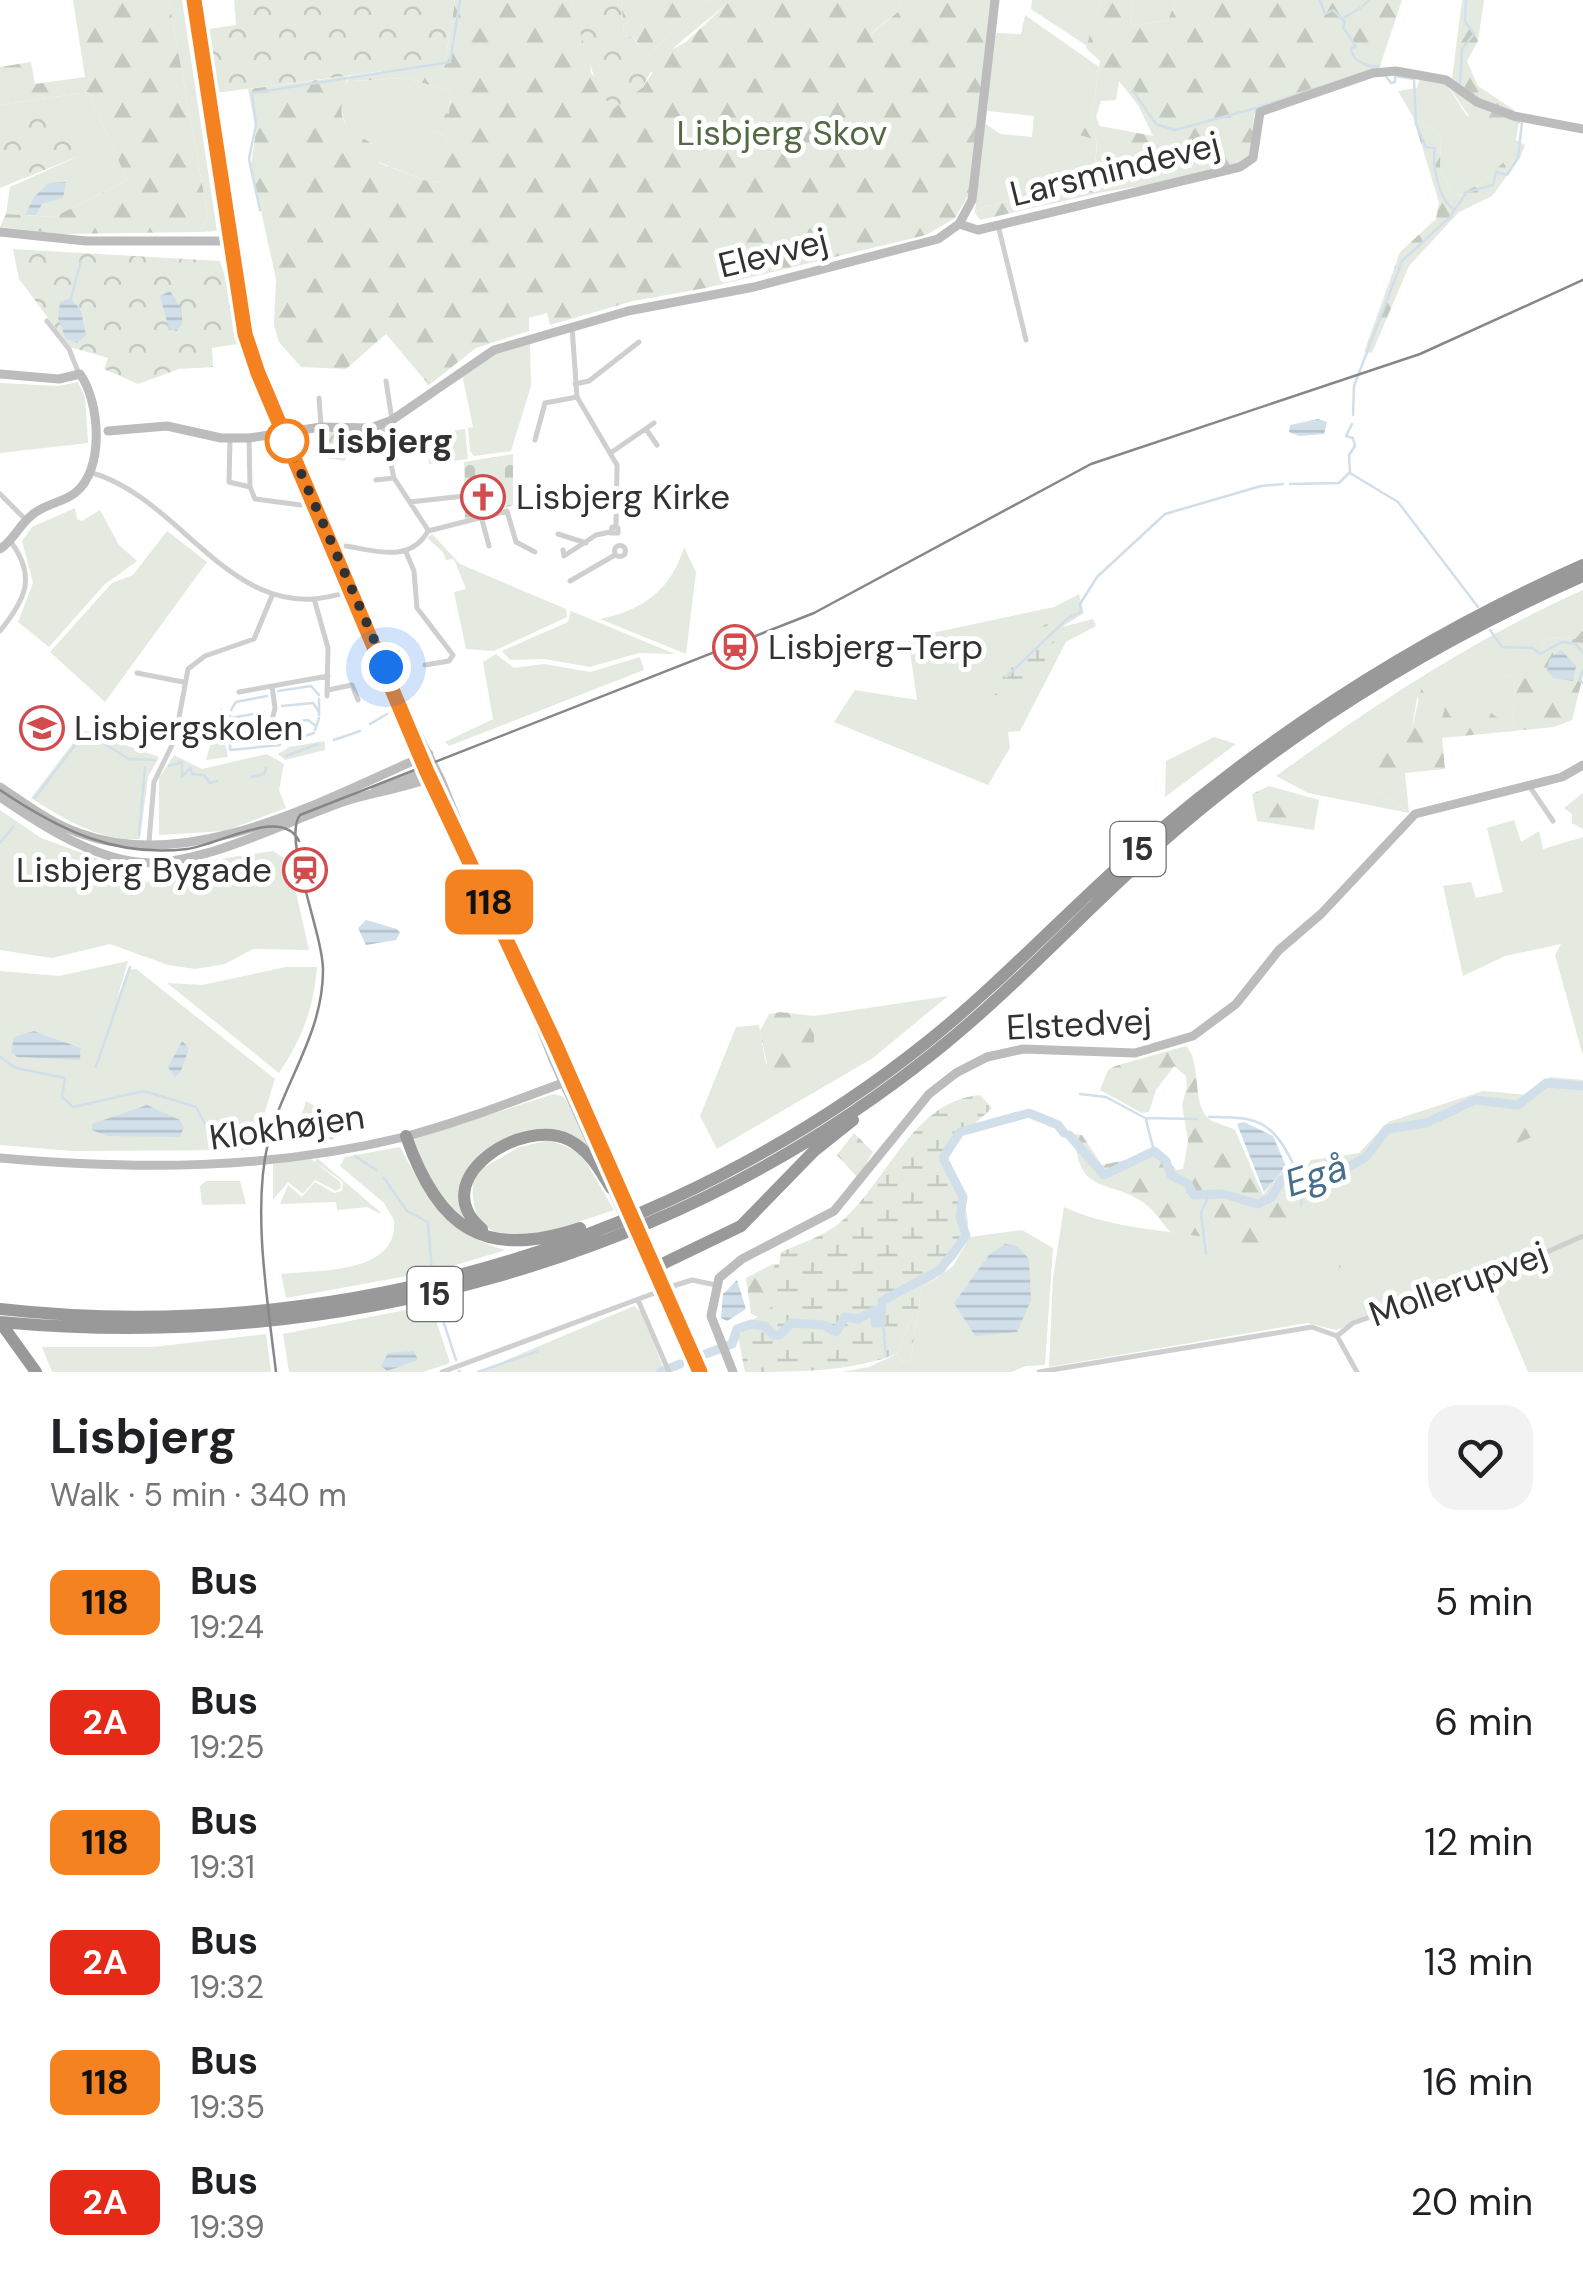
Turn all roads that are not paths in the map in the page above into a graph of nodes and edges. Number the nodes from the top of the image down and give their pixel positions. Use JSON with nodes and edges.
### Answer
{"nodes":[{"id":1,"x":194,"y":0,"type":"edge"},
{"id":2,"x":995,"y":0,"type":"edge"},
{"id":3,"x":1583,"y":129,"type":"edge"},
{"id":4,"x":959,"y":224,"type":"junction"},
{"id":5,"x":998,"y":226,"type":"junction"},
{"id":6,"x":0,"y":232,"type":"edge"},
{"id":7,"x":230,"y":241,"type":"junction"},
{"id":8,"x":47,"y":321,"type":"dead end"},
{"id":9,"x":572,"y":327,"type":"junction"},
{"id":10,"x":1026,"y":340,"type":"dead end"},
{"id":11,"x":639,"y":342,"type":"dead end"},
{"id":12,"x":624,"y":343,"type":"dead end"},
{"id":13,"x":630,"y":349,"type":"junction"},
{"id":14,"x":0,"y":374,"type":"edge"},
{"id":15,"x":78,"y":374,"type":"junction"},
{"id":16,"x":386,"y":382,"type":"dead end"},
{"id":17,"x":575,"y":384,"type":"junction"},
{"id":18,"x":319,"y":398,"type":"dead end"},
{"id":19,"x":577,"y":398,"type":"junction"},
{"id":20,"x":387,"y":422,"type":"junction"},
{"id":21,"x":654,"y":424,"type":"dead end"},
{"id":22,"x":321,"y":427,"type":"junction"},
{"id":23,"x":646,"y":429,"type":"junction"},
{"id":24,"x":108,"y":431,"type":"dead end"},
{"id":25,"x":283,"y":433,"type":"junction"},
{"id":26,"x":230,"y":438,"type":"junction"},
{"id":27,"x":249,"y":438,"type":"junction"},
{"id":28,"x":535,"y":440,"type":"dead end"},
{"id":29,"x":657,"y":445,"type":"dead end"},
{"id":30,"x":612,"y":452,"type":"junction"},
{"id":31,"x":89,"y":472,"type":"junction"},
{"id":32,"x":394,"y":478,"type":"junction"},
{"id":33,"x":376,"y":480,"type":"dead end"},
{"id":34,"x":250,"y":487,"type":"junction"},
{"id":35,"x":0,"y":494,"type":"edge"},
{"id":36,"x":464,"y":496,"type":"dead end"},
{"id":37,"x":410,"y":502,"type":"junction"},
{"id":38,"x":301,"y":504,"type":"dead end"},
{"id":39,"x":26,"y":520,"type":"junction"},
{"id":40,"x":482,"y":520,"type":"junction"},
{"id":41,"x":428,"y":531,"type":"junction"},
{"id":42,"x":614,"y":531,"type":"junction"},
{"id":43,"x":558,"y":534,"type":"dead end"},
{"id":44,"x":11,"y":542,"type":"junction"},
{"id":45,"x":586,"y":543,"type":"junction"},
{"id":46,"x":346,"y":546,"type":"dead end"},
{"id":47,"x":489,"y":546,"type":"dead end"},
{"id":48,"x":0,"y":550,"type":"edge"},
{"id":49,"x":563,"y":550,"type":"dead end"},
{"id":50,"x":406,"y":552,"type":"junction"},
{"id":51,"x":535,"y":552,"type":"dead end"},
{"id":52,"x":1583,"y":565,"type":"edge"},
{"id":53,"x":1583,"y":576,"type":"edge"},
{"id":54,"x":570,"y":581,"type":"dead end"},
{"id":55,"x":352,"y":590,"type":"junction"},
{"id":56,"x":272,"y":596,"type":"junction"},
{"id":57,"x":315,"y":602,"type":"junction"},
{"id":58,"x":0,"y":631,"type":"edge"},
{"id":59,"x":425,"y":665,"type":"dead end"},
{"id":60,"x":137,"y":673,"type":"dead end"},
{"id":61,"x":328,"y":676,"type":"junction"},
{"id":62,"x":182,"y":682,"type":"junction"},
{"id":63,"x":272,"y":686,"type":"junction"},
{"id":64,"x":239,"y":692,"type":"dead end"},
{"id":65,"x":358,"y":700,"type":"dead end"},
{"id":66,"x":266,"y":740,"type":"dead end"},
{"id":67,"x":425,"y":756,"type":"junction"},
{"id":68,"x":1583,"y":765,"type":"edge"},
{"id":69,"x":431,"y":773,"type":"junction"},
{"id":70,"x":1528,"y":784,"type":"junction"},
{"id":71,"x":0,"y":786,"type":"edge"},
{"id":72,"x":0,"y":798,"type":"edge"},
{"id":73,"x":1553,"y":821,"type":"dead end"},
{"id":74,"x":149,"y":842,"type":"junction"},
{"id":75,"x":1037,"y":963,"type":"junction"},
{"id":76,"x":566,"y":1079,"type":"junction"},
{"id":77,"x":406,"y":1133,"type":"junction"},
{"id":78,"x":0,"y":1156,"type":"edge"},
{"id":79,"x":723,"y":1174,"type":"junction"},
{"id":80,"x":616,"y":1193,"type":"junction"},
{"id":81,"x":1583,"y":1236,"type":"edge"},
{"id":82,"x":547,"y":1238,"type":"junction"},
{"id":83,"x":651,"y":1270,"type":"junction"},
{"id":84,"x":716,"y":1285,"type":"junction"},
{"id":85,"x":670,"y":1287,"type":"dead end"},
{"id":86,"x":652,"y":1294,"type":"dead end"},
{"id":87,"x":638,"y":1300,"type":"junction"},
{"id":88,"x":0,"y":1309,"type":"edge"},
{"id":89,"x":0,"y":1322,"type":"edge"},
{"id":90,"x":1337,"y":1336,"type":"junction"},
{"id":91,"x":668,"y":1370,"type":"edge"},
{"id":92,"x":36,"y":1372,"type":"edge"},
{"id":93,"x":442,"y":1372,"type":"edge"},
{"id":94,"x":697,"y":1372,"type":"edge"},
{"id":95,"x":733,"y":1372,"type":"edge"},
{"id":96,"x":1039,"y":1372,"type":"edge"},
{"id":97,"x":1357,"y":1372,"type":"edge"}],
"edges":[{"from":1,"to":7,"type":"street"},
{"from":2,"to":4,"type":"street"},
{"from":3,"to":5,"type":"street","name":"Larsmindevej"},
{"from":4,"to":5,"type":"street","name":"Larsmindevej"},
{"from":4,"to":9,"type":"street","name":"Elevvej"},
{"from":5,"to":10,"type":"street"},
{"from":6,"to":7,"type":"street"},
{"from":7,"to":25,"type":"street"},
{"from":8,"to":15,"type":"street"},
{"from":9,"to":17,"type":"street"},
{"from":9,"to":20,"type":"street","name":"Elevvej"},
{"from":11,"to":13,"type":"street"},
{"from":12,"to":13,"type":"street"},
{"from":13,"to":17,"type":"street"},
{"from":14,"to":15,"type":"street"},
{"from":15,"to":31,"type":"street"},
{"from":16,"to":20,"type":"street"},
{"from":17,"to":19,"type":"street"},
{"from":18,"to":22,"type":"street"},
{"from":19,"to":28,"type":"street"},
{"from":19,"to":30,"type":"street"},
{"from":20,"to":22,"type":"street"},
{"from":20,"to":32,"type":"street"},
{"from":21,"to":23,"type":"street"},
{"from":22,"to":25,"type":"street"},
{"from":23,"to":29,"type":"street"},
{"from":23,"to":30,"type":"street"},
{"from":24,"to":26,"type":"street"},
{"from":25,"to":27,"type":"street"},
{"from":25,"to":55,"type":"street"},
{"from":26,"to":27,"type":"street"},
{"from":26,"to":34,"type":"street"},
{"from":27,"to":34,"type":"street"},
{"from":30,"to":42,"type":"street"},
{"from":31,"to":39,"type":"street"},
{"from":31,"to":56,"type":"street"},
{"from":32,"to":33,"type":"street"},
{"from":32,"to":37,"type":"street"},
{"from":34,"to":38,"type":"street"},
{"from":35,"to":39,"type":"street"},
{"from":36,"to":37,"type":"street"},
{"from":37,"to":41,"type":"street"},
{"from":39,"to":44,"type":"street"},
{"from":40,"to":41,"type":"street"},
{"from":40,"to":47,"type":"street"},
{"from":40,"to":51,"type":"street"},
{"from":41,"to":50,"type":"street"},
{"from":42,"to":45,"type":"street"},
{"from":42,"to":54,"type":"street"},
{"from":43,"to":45,"type":"street"},
{"from":44,"to":48,"type":"street"},
{"from":44,"to":58,"type":"street"},
{"from":45,"to":49,"type":"street"},
{"from":46,"to":50,"type":"street"},
{"from":50,"to":59,"type":"street"},
{"from":52,"to":79,"type":"highway","number":"15"},
{"from":53,"to":75,"type":"highway","number":"15"},
{"from":55,"to":57,"type":"street"},
{"from":55,"to":67,"type":"street"},
{"from":56,"to":57,"type":"street"},
{"from":56,"to":62,"type":"street"},
{"from":57,"to":61,"type":"street"},
{"from":60,"to":62,"type":"street"},
{"from":61,"to":63,"type":"street"},
{"from":61,"to":65,"type":"street"},
{"from":62,"to":74,"type":"street"},
{"from":63,"to":64,"type":"street"},
{"from":63,"to":66,"type":"street"},
{"from":67,"to":69,"type":"street"},
{"from":67,"to":74,"type":"street"},
{"from":68,"to":70,"type":"street","name":"Elstedvej"},
{"from":69,"to":72,"type":"street"},
{"from":69,"to":76,"type":"street"},
{"from":70,"to":73,"type":"street"},
{"from":70,"to":84,"type":"street","name":"Elstedvej"},
{"from":71,"to":74,"type":"street"},
{"from":75,"to":83,"type":"highway"},
{"from":75,"to":89,"type":"highway","number":"15"},
{"from":76,"to":77,"type":"street","name":"Klokhøjen"},
{"from":76,"to":80,"type":"street"},
{"from":77,"to":78,"type":"street","name":"Klokhøjen"},
{"from":77,"to":82,"type":"highway"},
{"from":79,"to":82,"type":"highway"},
{"from":79,"to":88,"type":"highway","number":"15"},
{"from":80,"to":82,"type":"highway"},
{"from":80,"to":83,"type":"street"},
{"from":81,"to":90,"type":"street","name":"Mollerupvej"},
{"from":83,"to":94,"type":"street"},
{"from":84,"to":85,"type":"street"},
{"from":84,"to":95,"type":"street"},
{"from":86,"to":87,"type":"street"},
{"from":87,"to":91,"type":"street"},
{"from":87,"to":93,"type":"street"},
{"from":89,"to":92,"type":"highway"},
{"from":90,"to":96,"type":"street"},
{"from":90,"to":97,"type":"street"}]}
